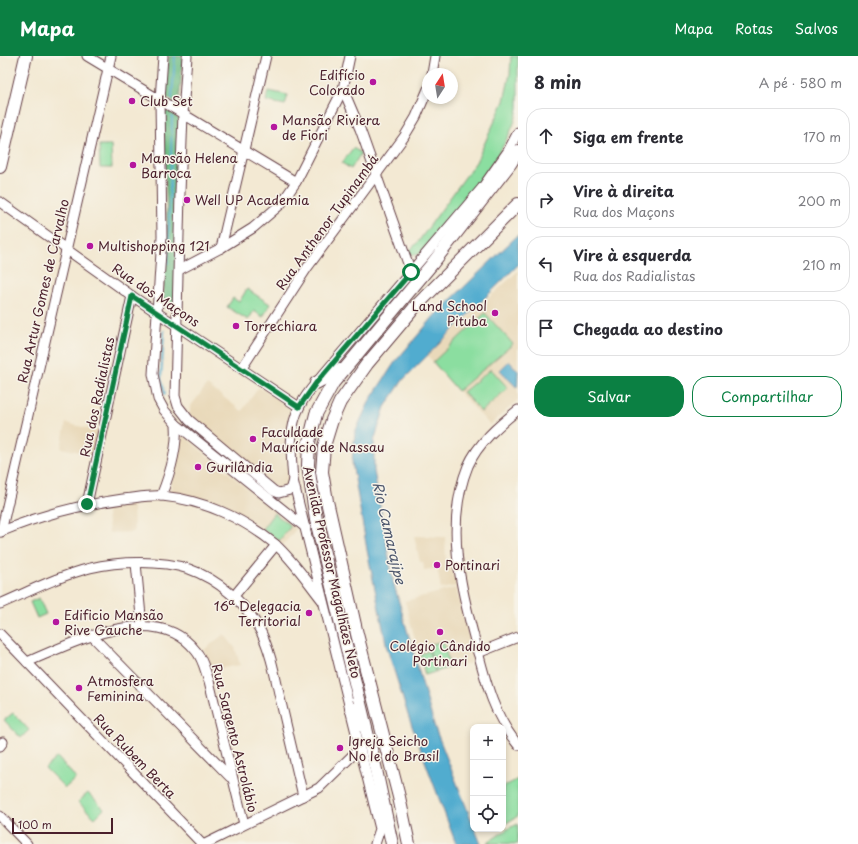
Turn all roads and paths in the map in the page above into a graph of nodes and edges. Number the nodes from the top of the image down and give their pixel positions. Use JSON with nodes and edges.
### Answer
{"nodes":[{"id":1,"x":26,"y":56,"type":"edge"},
{"id":2,"x":87,"y":56,"type":"edge"},
{"id":3,"x":111,"y":56,"type":"edge"},
{"id":4,"x":163,"y":56,"type":"edge"},
{"id":5,"x":187,"y":56,"type":"edge"},
{"id":6,"x":266,"y":56,"type":"edge"},
{"id":7,"x":350,"y":56,"type":"edge"},
{"id":8,"x":435,"y":56,"type":"edge"},
{"id":9,"x":108,"y":68,"type":"junction"},
{"id":10,"x":433,"y":68,"type":"edge"},
{"id":11,"x":343,"y":89,"type":"junction"},
{"id":12,"x":160,"y":100,"type":"junction"},
{"id":13,"x":422,"y":102,"type":"edge"},
{"id":14,"x":183,"y":114,"type":"junction"},
{"id":15,"x":518,"y":132,"type":"edge"},
{"id":16,"x":243,"y":150,"type":"junction"},
{"id":17,"x":518,"y":151,"type":"edge"},
{"id":18,"x":514,"y":160,"type":"edge"},
{"id":19,"x":0,"y":167,"type":"edge"},
{"id":20,"x":376,"y":176,"type":"junction"},
{"id":21,"x":296,"y":182,"type":"junction"},
{"id":22,"x":0,"y":202,"type":"edge"},
{"id":23,"x":518,"y":204,"type":"edge"},
{"id":24,"x":518,"y":209,"type":"edge"},
{"id":25,"x":501,"y":220,"type":"junction"},
{"id":26,"x":454,"y":224,"type":"junction"},
{"id":27,"x":221,"y":248,"type":"junction"},
{"id":28,"x":66,"y":250,"type":"junction"},
{"id":29,"x":432,"y":264,"type":"junction"},
{"id":30,"x":179,"y":270,"type":"junction"},
{"id":31,"x":411,"y":272,"type":"junction"},
{"id":32,"x":132,"y":296,"type":"junction"},
{"id":33,"x":156,"y":312,"type":"junction"},
{"id":34,"x":177,"y":325,"type":"junction"},
{"id":35,"x":345,"y":367,"type":"junction"},
{"id":36,"x":242,"y":368,"type":"junction"},
{"id":37,"x":316,"y":383,"type":"junction"},
{"id":38,"x":299,"y":407,"type":"junction"},
{"id":39,"x":518,"y":410,"type":"edge"},
{"id":40,"x":176,"y":424,"type":"junction"},
{"id":41,"x":294,"y":480,"type":"junction"},
{"id":42,"x":161,"y":496,"type":"junction"},
{"id":43,"x":87,"y":504,"type":"junction"},
{"id":44,"x":306,"y":528,"type":"junction"},
{"id":45,"x":0,"y":532,"type":"edge"},
{"id":46,"x":276,"y":545,"type":"junction"},
{"id":47,"x":136,"y":563,"type":"junction"},
{"id":48,"x":234,"y":596,"type":"junction"},
{"id":49,"x":324,"y":603,"type":"junction"},
{"id":50,"x":0,"y":604,"type":"edge"},
{"id":51,"x":142,"y":627,"type":"junction"},
{"id":52,"x":0,"y":634,"type":"edge"},
{"id":53,"x":91,"y":635,"type":"junction"},
{"id":54,"x":518,"y":637,"type":"edge"},
{"id":55,"x":478,"y":653,"type":"junction"},
{"id":56,"x":27,"y":662,"type":"junction"},
{"id":57,"x":351,"y":709,"type":"junction"},
{"id":58,"x":366,"y":730,"type":"junction"},
{"id":59,"x":518,"y":745,"type":"edge"},
{"id":60,"x":359,"y":749,"type":"junction"},
{"id":61,"x":231,"y":778,"type":"junction"},
{"id":62,"x":303,"y":796,"type":"junction"},
{"id":63,"x":0,"y":816,"type":"edge"},
{"id":64,"x":244,"y":824,"type":"junction"},
{"id":65,"x":27,"y":844,"type":"edge"},
{"id":66,"x":202,"y":844,"type":"edge"},
{"id":67,"x":205,"y":844,"type":"edge"},
{"id":68,"x":375,"y":844,"type":"edge"},
{"id":69,"x":392,"y":844,"type":"edge"},
{"id":70,"x":409,"y":844,"type":"edge"}],
"edges":[{"from":1,"to":19,"type":"main road"},
{"from":2,"to":9,"type":"street"},
{"from":3,"to":9,"type":"street","name":"Rua Artur Gomes de Carvalho"},
{"from":4,"to":12,"type":"street"},
{"from":5,"to":14,"type":"street"},
{"from":6,"to":16,"type":"street"},
{"from":7,"to":11,"type":"street"},
{"from":8,"to":10,"type":"street"},
{"from":9,"to":12,"type":"street"},
{"from":9,"to":28,"type":"street","name":"Rua Artur Gomes de Carvalho"},
{"from":11,"to":20,"type":"street"},
{"from":11,"to":21,"type":"street"},
{"from":12,"to":14,"type":"street"},
{"from":12,"to":33,"type":"street"},
{"from":13,"to":20,"type":"street","name":"Rua Anthenor Tupinambá"},
{"from":14,"to":16,"type":"street"},
{"from":14,"to":30,"type":"street"},
{"from":15,"to":26,"type":"street","name":"Avenida Professor Magalhães Neto"},
{"from":16,"to":21,"type":"street"},
{"from":16,"to":27,"type":"street"},
{"from":17,"to":18,"type":"main road","name":"Avenida Professor Magalhães Neto"},
{"from":18,"to":29,"type":"main road","name":"Avenida Professor Magalhães Neto"},
{"from":20,"to":31,"type":"street"},
{"from":20,"to":36,"type":"street","name":"Rua Anthenor Tupinambá"},
{"from":21,"to":27,"type":"street"},
{"from":22,"to":28,"type":"street","name":"Rua dos Maçons"},
{"from":23,"to":25,"type":"main road","name":"Avenida Professor Magalhães Neto"},
{"from":24,"to":25,"type":"street"},
{"from":25,"to":70,"type":"main road","name":"Avenida Professor Magalhães Neto"},
{"from":26,"to":29,"type":"main road"},
{"from":26,"to":31,"type":"street","name":"Avenida Professor Magalhães Neto"},
{"from":27,"to":30,"type":"street"},
{"from":28,"to":32,"type":"street","name":"Rua dos Maçons"},
{"from":28,"to":45,"type":"street","name":"Rua Artur Gomes de Carvalho"},
{"from":29,"to":35,"type":"main road","name":"Avenida Professor Magalhães Neto"},
{"from":30,"to":34,"type":"street"},
{"from":31,"to":37,"type":"street","name":"Avenida Professor Magalhães Neto"},
{"from":32,"to":33,"type":"street","name":"Rua dos Maçons"},
{"from":32,"to":43,"type":"street","name":"Rua dos Radialistas"},
{"from":33,"to":34,"type":"street","name":"Rua dos Maçons"},
{"from":33,"to":40,"type":"street"},
{"from":34,"to":36,"type":"street","name":"Rua dos Maçons"},
{"from":34,"to":41,"type":"street"},
{"from":35,"to":37,"type":"main road"},
{"from":35,"to":58,"type":"main road","name":"Avenida Professor Magalhães Neto"},
{"from":36,"to":38,"type":"street","name":"Rua dos Maçons"},
{"from":37,"to":38,"type":"street","name":"Avenida Professor Magalhães Neto"},
{"from":38,"to":41,"type":"street","name":"Avenida Professor Magalhães Neto"},
{"from":39,"to":55,"type":"street"},
{"from":40,"to":42,"type":"street"},
{"from":40,"to":44,"type":"street"},
{"from":41,"to":44,"type":"street","name":"Avenida Professor Magalhães Neto"},
{"from":42,"to":43,"type":"street"},
{"from":42,"to":46,"type":"street"},
{"from":43,"to":45,"type":"street"},
{"from":44,"to":49,"type":"street","name":"Avenida Professor Magalhães Neto"},
{"from":46,"to":48,"type":"street"},
{"from":46,"to":49,"type":"street"},
{"from":47,"to":48,"type":"street"},
{"from":47,"to":50,"type":"street"},
{"from":47,"to":51,"type":"street"},
{"from":48,"to":62,"type":"street"},
{"from":49,"to":57,"type":"street","name":"Avenida Professor Magalhães Neto"},
{"from":51,"to":53,"type":"street","name":"Rua Sargento Astrolábio"},
{"from":51,"to":61,"type":"street","name":"Rua Sargento Astrolábio"},
{"from":52,"to":56,"type":"street","name":"Rua Rubem Berta"},
{"from":53,"to":56,"type":"street","name":"Rua Sargento Astrolábio"},
{"from":53,"to":61,"type":"street"},
{"from":54,"to":55,"type":"street"},
{"from":55,"to":59,"type":"street"},
{"from":56,"to":66,"type":"street","name":"Rua Rubem Berta"},
{"from":57,"to":58,"type":"main road"},
{"from":57,"to":60,"type":"street","name":"Avenida Professor Magalhães Neto"},
{"from":58,"to":69,"type":"main road","name":"Avenida Professor Magalhães Neto"},
{"from":60,"to":62,"type":"street"},
{"from":60,"to":68,"type":"street","name":"Avenida Professor Magalhães Neto"},
{"from":61,"to":64,"type":"street","name":"Rua Sargento Astrolábio"},
{"from":62,"to":64,"type":"street"},
{"from":63,"to":65,"type":"street"},
{"from":64,"to":67,"type":"street"}]}
